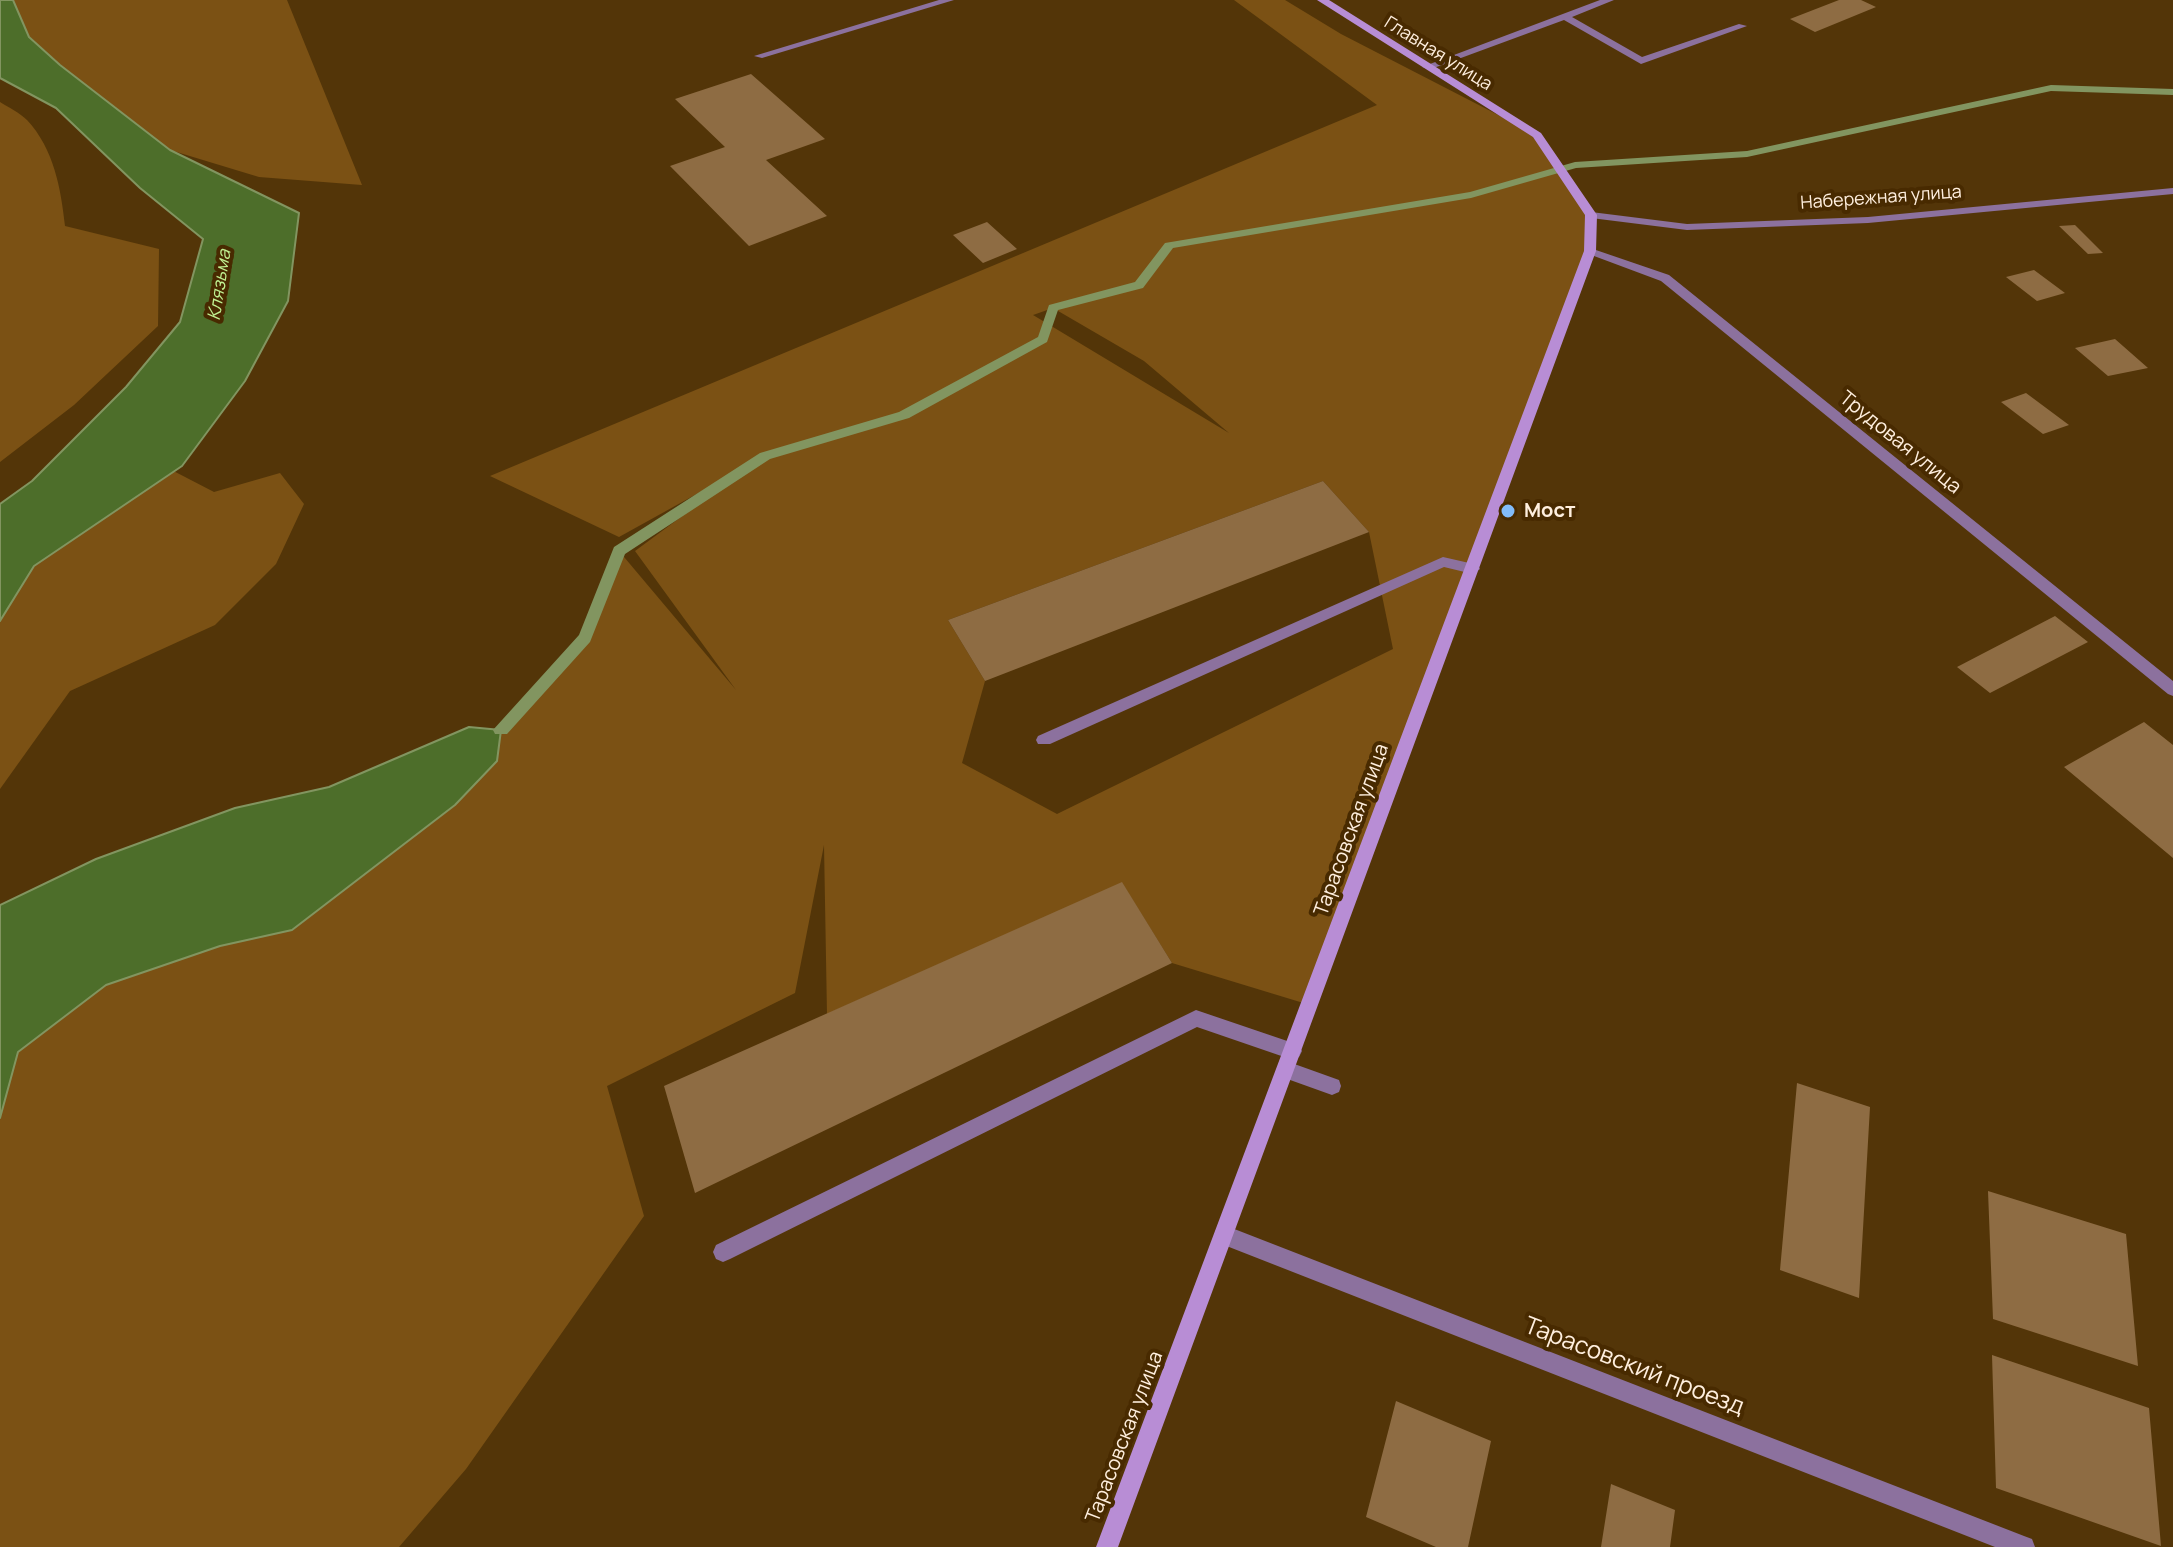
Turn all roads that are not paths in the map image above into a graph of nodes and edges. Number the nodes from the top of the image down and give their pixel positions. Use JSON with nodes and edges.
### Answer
{"nodes":[{"id":1,"x":949,"y":0,"type":"edge"},
{"id":2,"x":1322,"y":0,"type":"edge"},
{"id":3,"x":1609,"y":0,"type":"edge"},
{"id":4,"x":1564,"y":16,"type":"junction"},
{"id":5,"x":1742,"y":26,"type":"dead end"},
{"id":6,"x":759,"y":56,"type":"dead end"},
{"id":7,"x":1427,"y":67,"type":"junction"},
{"id":8,"x":2173,"y":191,"type":"edge"},
{"id":9,"x":1591,"y":215,"type":"junction"},
{"id":10,"x":1590,"y":251,"type":"junction"},
{"id":11,"x":1473,"y":569,"type":"junction"},
{"id":12,"x":2173,"y":690,"type":"edge"},
{"id":13,"x":1044,"y":740,"type":"dead end"},
{"id":14,"x":1293,"y":1051,"type":"junction"},
{"id":15,"x":1286,"y":1070,"type":"junction"},
{"id":16,"x":1332,"y":1086,"type":"dead end"},
{"id":17,"x":1224,"y":1235,"type":"junction"},
{"id":18,"x":723,"y":1252,"type":"dead end"},
{"id":19,"x":1107,"y":1547,"type":"edge"},
{"id":20,"x":2024,"y":1547,"type":"edge"}],
"edges":[{"from":1,"to":6,"type":"street"},
{"from":2,"to":7,"type":"main road","name":"Главная улица"},
{"from":3,"to":4,"type":"street"},
{"from":4,"to":5,"type":"street"},
{"from":4,"to":7,"type":"street"},
{"from":7,"to":9,"type":"main road","name":"Главная улица"},
{"from":8,"to":9,"type":"street","name":"Набережная улица"},
{"from":9,"to":10,"type":"main road","name":"Тарасовская улица"},
{"from":10,"to":11,"type":"main road","name":"Тарасовская улица"},
{"from":10,"to":12,"type":"street","name":"Трудовая улица"},
{"from":11,"to":13,"type":"street"},
{"from":11,"to":14,"type":"main road","name":"Тарасовская улица"},
{"from":14,"to":15,"type":"main road","name":"Тарасовская улица"},
{"from":14,"to":18,"type":"street"},
{"from":15,"to":16,"type":"street"},
{"from":15,"to":17,"type":"main road","name":"Тарасовская улица"},
{"from":17,"to":19,"type":"main road","name":"Тарасовская улица"},
{"from":17,"to":20,"type":"street","name":"Тарасовский проезд"}]}
